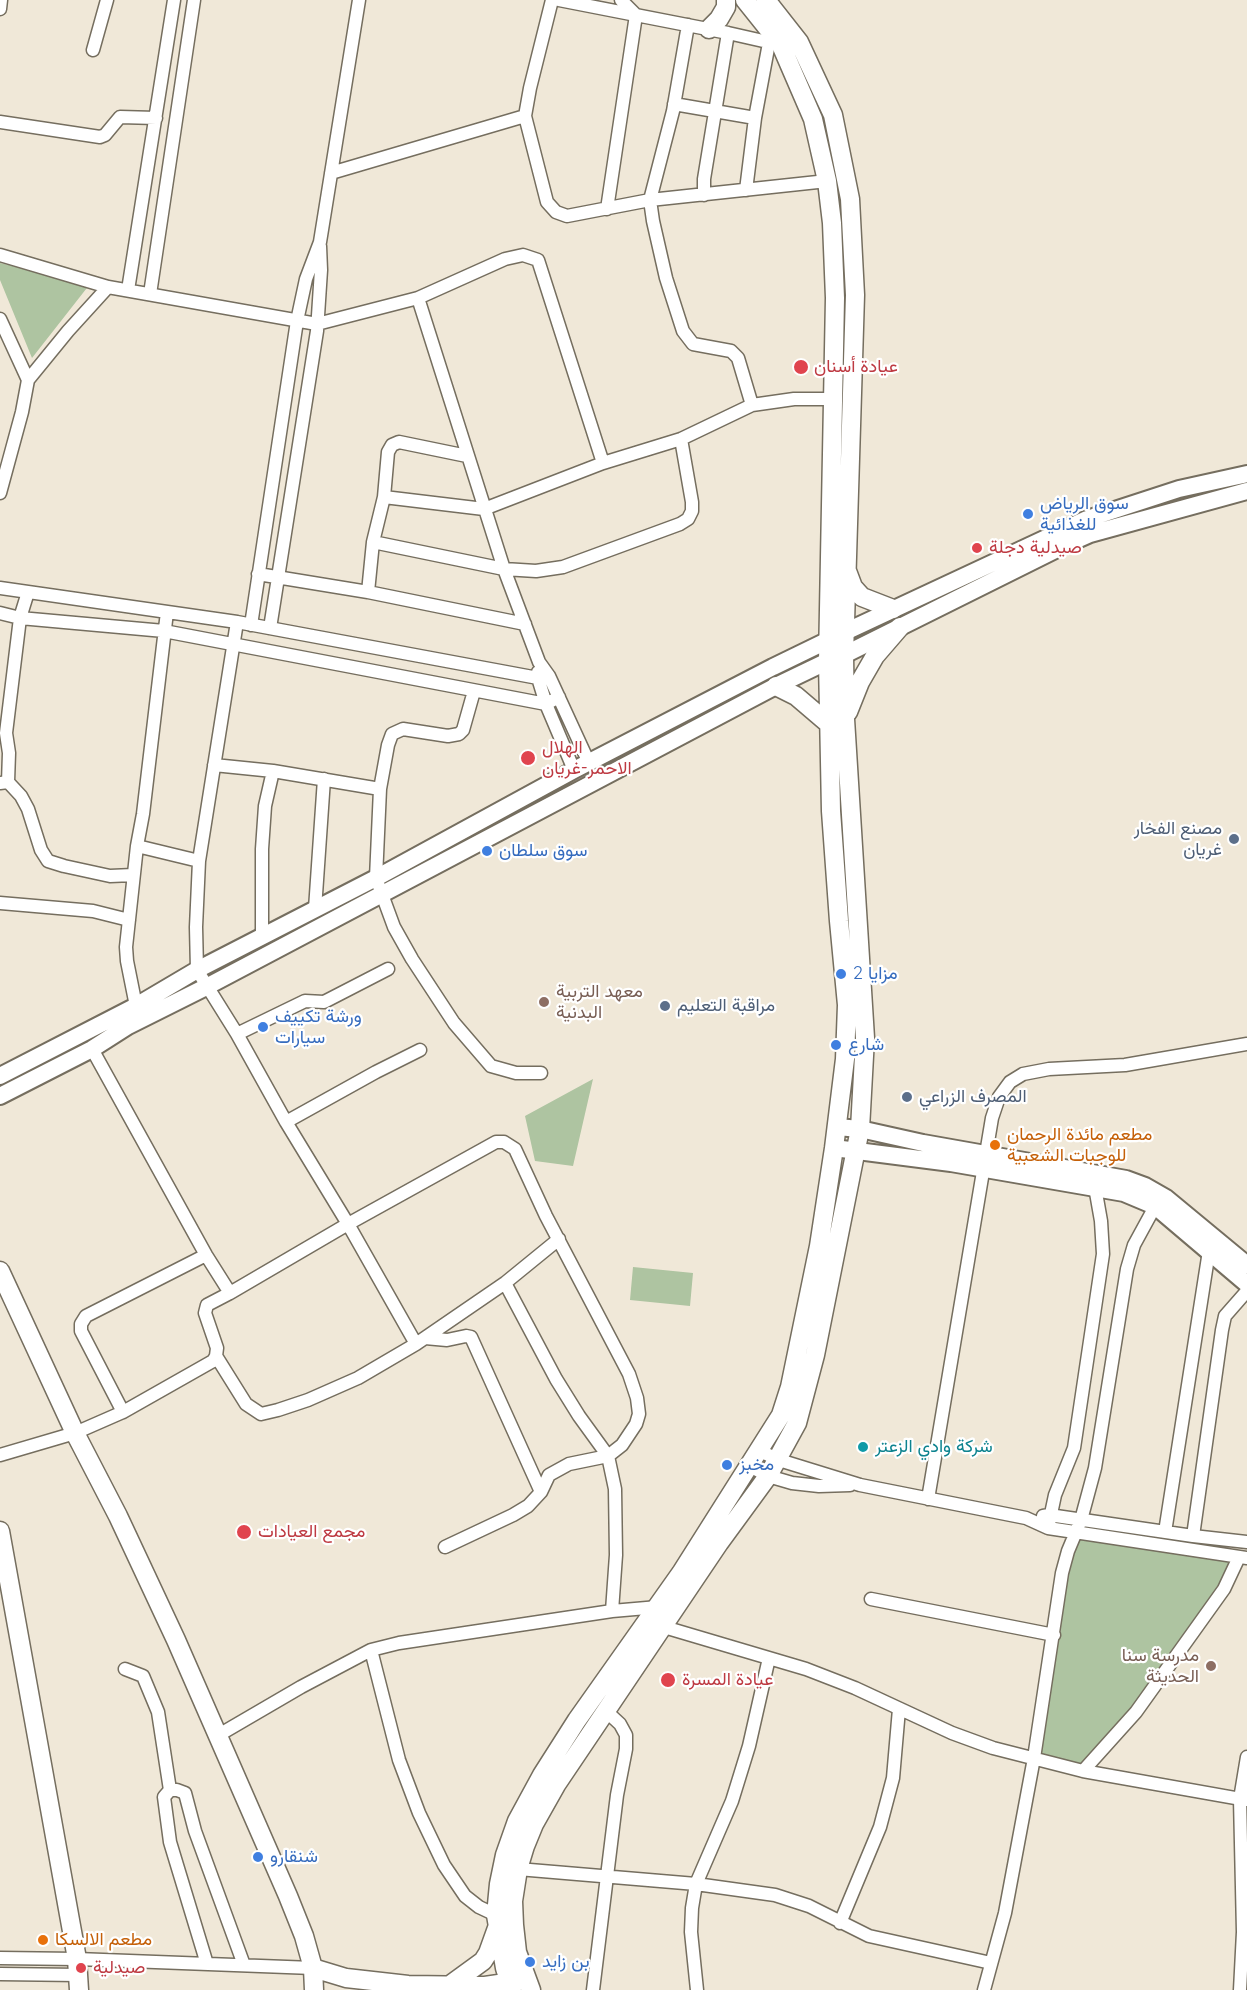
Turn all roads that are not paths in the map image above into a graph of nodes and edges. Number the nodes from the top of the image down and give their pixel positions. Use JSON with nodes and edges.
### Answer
{"nodes":[{"id":1,"x":1,"y":0,"type":"edge"},
{"id":2,"x":107,"y":0,"type":"edge"},
{"id":3,"x":174,"y":0,"type":"edge"},
{"id":4,"x":195,"y":0,"type":"edge"},
{"id":5,"x":359,"y":0,"type":"edge"},
{"id":6,"x":552,"y":0,"type":"edge"},
{"id":7,"x":559,"y":0,"type":"edge"},
{"id":8,"x":621,"y":0,"type":"edge"},
{"id":9,"x":726,"y":0,"type":"edge"},
{"id":10,"x":745,"y":0,"type":"edge"},
{"id":11,"x":766,"y":0,"type":"edge"},
{"id":12,"x":0,"y":9,"type":"edge"},
{"id":13,"x":636,"y":15,"type":"junction"},
{"id":14,"x":688,"y":25,"type":"junction"},
{"id":15,"x":709,"y":29,"type":"junction"},
{"id":16,"x":728,"y":33,"type":"junction"},
{"id":17,"x":776,"y":44,"type":"junction"},
{"id":18,"x":93,"y":50,"type":"dead end"},
{"id":19,"x":674,"y":104,"type":"junction"},
{"id":20,"x":716,"y":112,"type":"junction"},
{"id":21,"x":525,"y":116,"type":"junction"},
{"id":22,"x":156,"y":118,"type":"junction"},
{"id":23,"x":755,"y":118,"type":"junction"},
{"id":24,"x":0,"y":122,"type":"edge"},
{"id":25,"x":331,"y":173,"type":"junction"},
{"id":26,"x":827,"y":181,"type":"junction"},
{"id":27,"x":746,"y":190,"type":"junction"},
{"id":28,"x":704,"y":195,"type":"junction"},
{"id":29,"x":650,"y":200,"type":"junction"},
{"id":30,"x":607,"y":209,"type":"junction"},
{"id":31,"x":320,"y":242,"type":"junction"},
{"id":32,"x":0,"y":255,"type":"edge"},
{"id":33,"x":108,"y":287,"type":"junction"},
{"id":34,"x":128,"y":290,"type":"junction"},
{"id":35,"x":150,"y":294,"type":"junction"},
{"id":36,"x":418,"y":298,"type":"junction"},
{"id":37,"x":0,"y":319,"type":"edge"},
{"id":38,"x":297,"y":321,"type":"junction"},
{"id":39,"x":317,"y":324,"type":"junction"},
{"id":40,"x":28,"y":380,"type":"junction"},
{"id":41,"x":832,"y":399,"type":"junction"},
{"id":42,"x":752,"y":405,"type":"junction"},
{"id":43,"x":681,"y":439,"type":"junction"},
{"id":44,"x":467,"y":456,"type":"junction"},
{"id":45,"x":603,"y":463,"type":"junction"},
{"id":46,"x":3,"y":469,"type":"edge"},
{"id":47,"x":1247,"y":474,"type":"edge"},
{"id":48,"x":1247,"y":490,"type":"edge"},
{"id":49,"x":0,"y":493,"type":"edge"},
{"id":50,"x":384,"y":497,"type":"junction"},
{"id":51,"x":484,"y":508,"type":"junction"},
{"id":52,"x":1089,"y":527,"type":"junction"},
{"id":53,"x":373,"y":542,"type":"junction"},
{"id":54,"x":504,"y":569,"type":"junction"},
{"id":55,"x":847,"y":571,"type":"junction"},
{"id":56,"x":258,"y":574,"type":"junction"},
{"id":57,"x":278,"y":578,"type":"junction"},
{"id":58,"x":0,"y":588,"type":"edge"},
{"id":59,"x":28,"y":592,"type":"junction"},
{"id":60,"x":368,"y":592,"type":"junction"},
{"id":61,"x":893,"y":609,"type":"junction"},
{"id":62,"x":167,"y":612,"type":"junction"},
{"id":63,"x":0,"y":613,"type":"edge"},
{"id":64,"x":20,"y":618,"type":"junction"},
{"id":65,"x":237,"y":622,"type":"junction"},
{"id":66,"x":525,"y":624,"type":"junction"},
{"id":67,"x":251,"y":625,"type":"junction"},
{"id":68,"x":900,"y":627,"type":"junction"},
{"id":69,"x":270,"y":628,"type":"junction"},
{"id":70,"x":164,"y":631,"type":"junction"},
{"id":71,"x":844,"y":632,"type":"junction"},
{"id":72,"x":828,"y":640,"type":"junction"},
{"id":73,"x":232,"y":644,"type":"junction"},
{"id":74,"x":836,"y":658,"type":"junction"},
{"id":75,"x":543,"y":677,"type":"junction"},
{"id":76,"x":776,"y":686,"type":"junction"},
{"id":77,"x":474,"y":691,"type":"junction"},
{"id":78,"x":559,"y":697,"type":"junction"},
{"id":79,"x":546,"y":704,"type":"junction"},
{"id":80,"x":837,"y":722,"type":"junction"},
{"id":81,"x":214,"y":765,"type":"junction"},
{"id":82,"x":582,"y":767,"type":"junction"},
{"id":83,"x":273,"y":771,"type":"junction"},
{"id":84,"x":324,"y":779,"type":"junction"},
{"id":85,"x":4,"y":783,"type":"edge"},
{"id":86,"x":380,"y":789,"type":"junction"},
{"id":87,"x":137,"y":846,"type":"junction"},
{"id":88,"x":198,"y":861,"type":"junction"},
{"id":89,"x":133,"y":875,"type":"junction"},
{"id":90,"x":379,"y":886,"type":"junction"},
{"id":91,"x":0,"y":903,"type":"edge"},
{"id":92,"x":315,"y":909,"type":"junction"},
{"id":93,"x":129,"y":920,"type":"junction"},
{"id":94,"x":848,"y":920,"type":"junction"},
{"id":95,"x":262,"y":937,"type":"junction"},
{"id":96,"x":388,"y":969,"type":"dead end"},
{"id":97,"x":197,"y":970,"type":"junction"},
{"id":98,"x":208,"y":986,"type":"junction"},
{"id":99,"x":136,"y":1006,"type":"junction"},
{"id":100,"x":124,"y":1020,"type":"junction"},
{"id":101,"x":237,"y":1034,"type":"junction"},
{"id":102,"x":1247,"y":1044,"type":"edge"},
{"id":103,"x":92,"y":1049,"type":"junction"},
{"id":104,"x":420,"y":1050,"type":"dead end"},
{"id":105,"x":541,"y":1073,"type":"dead end"},
{"id":106,"x":0,"y":1076,"type":"edge"},
{"id":107,"x":0,"y":1096,"type":"edge"},
{"id":108,"x":285,"y":1122,"type":"junction"},
{"id":109,"x":837,"y":1127,"type":"junction"},
{"id":110,"x":860,"y":1129,"type":"junction"},
{"id":111,"x":834,"y":1148,"type":"junction"},
{"id":112,"x":857,"y":1151,"type":"junction"},
{"id":113,"x":986,"y":1162,"type":"junction"},
{"id":114,"x":1095,"y":1187,"type":"junction"},
{"id":115,"x":1158,"y":1201,"type":"junction"},
{"id":116,"x":348,"y":1224,"type":"junction"},
{"id":117,"x":559,"y":1239,"type":"junction"},
{"id":118,"x":1209,"y":1251,"type":"junction"},
{"id":119,"x":206,"y":1255,"type":"junction"},
{"id":120,"x":1247,"y":1264,"type":"edge"},
{"id":121,"x":0,"y":1271,"type":"edge"},
{"id":122,"x":504,"y":1283,"type":"junction"},
{"id":123,"x":1247,"y":1284,"type":"edge"},
{"id":124,"x":1247,"y":1291,"type":"edge"},
{"id":125,"x":230,"y":1293,"type":"junction"},
{"id":126,"x":421,"y":1341,"type":"junction"},
{"id":127,"x":216,"y":1356,"type":"junction"},
{"id":128,"x":123,"y":1412,"type":"junction"},
{"id":129,"x":75,"y":1433,"type":"junction"},
{"id":130,"x":0,"y":1455,"type":"edge"},
{"id":131,"x":608,"y":1456,"type":"junction"},
{"id":132,"x":753,"y":1457,"type":"junction"},
{"id":133,"x":779,"y":1460,"type":"junction"},
{"id":134,"x":768,"y":1476,"type":"junction"},
{"id":135,"x":860,"y":1485,"type":"junction"},
{"id":136,"x":541,"y":1492,"type":"junction"},
{"id":137,"x":927,"y":1499,"type":"junction"},
{"id":138,"x":1049,"y":1515,"type":"junction"},
{"id":139,"x":1026,"y":1518,"type":"junction"},
{"id":140,"x":1081,"y":1521,"type":"junction"},
{"id":141,"x":1048,"y":1528,"type":"junction"},
{"id":142,"x":0,"y":1531,"type":"edge"},
{"id":143,"x":1165,"y":1532,"type":"junction"},
{"id":144,"x":1077,"y":1533,"type":"junction"},
{"id":145,"x":1193,"y":1536,"type":"junction"},
{"id":146,"x":1247,"y":1542,"type":"edge"},
{"id":147,"x":445,"y":1547,"type":"dead end"},
{"id":148,"x":1243,"y":1558,"type":"edge"},
{"id":149,"x":871,"y":1599,"type":"dead end"},
{"id":150,"x":658,"y":1607,"type":"junction"},
{"id":151,"x":612,"y":1611,"type":"junction"},
{"id":152,"x":664,"y":1627,"type":"junction"},
{"id":153,"x":1054,"y":1635,"type":"junction"},
{"id":154,"x":371,"y":1650,"type":"junction"},
{"id":155,"x":769,"y":1658,"type":"junction"},
{"id":156,"x":125,"y":1669,"type":"dead end"},
{"id":157,"x":899,"y":1709,"type":"junction"},
{"id":158,"x":606,"y":1711,"type":"junction"},
{"id":159,"x":217,"y":1737,"type":"junction"},
{"id":160,"x":1247,"y":1757,"type":"edge"},
{"id":161,"x":1034,"y":1758,"type":"junction"},
{"id":162,"x":1083,"y":1771,"type":"junction"},
{"id":163,"x":170,"y":1790,"type":"junction"},
{"id":164,"x":1244,"y":1800,"type":"edge"},
{"id":165,"x":518,"y":1869,"type":"junction"},
{"id":166,"x":608,"y":1876,"type":"junction"},
{"id":167,"x":696,"y":1884,"type":"junction"},
{"id":168,"x":497,"y":1921,"type":"junction"},
{"id":169,"x":840,"y":1923,"type":"junction"},
{"id":170,"x":1245,"y":1932,"type":"edge"},
{"id":171,"x":0,"y":1958,"type":"edge"},
{"id":172,"x":991,"y":1963,"type":"junction"},
{"id":173,"x":207,"y":1964,"type":"junction"},
{"id":174,"x":244,"y":1965,"type":"junction"},
{"id":175,"x":313,"y":1968,"type":"junction"},
{"id":176,"x":0,"y":1974,"type":"edge"},
{"id":177,"x":78,"y":1974,"type":"edge"},
{"id":178,"x":359,"y":1979,"type":"junction"},
{"id":179,"x":517,"y":1979,"type":"edge"},
{"id":180,"x":458,"y":1986,"type":"edge"},
{"id":181,"x":314,"y":1990,"type":"edge"},
{"id":182,"x":341,"y":1990,"type":"edge"},
{"id":183,"x":593,"y":1990,"type":"edge"},
{"id":184,"x":697,"y":1990,"type":"edge"},
{"id":185,"x":984,"y":1990,"type":"edge"},
{"id":186,"x":1240,"y":1990,"type":"edge"}],
"edges":[{"from":1,"to":12,"type":"street"},
{"from":2,"to":18,"type":"street"},
{"from":3,"to":22,"type":"street"},
{"from":4,"to":35,"type":"street"},
{"from":5,"to":25,"type":"street"},
{"from":6,"to":21,"type":"street"},
{"from":7,"to":13,"type":"street"},
{"from":8,"to":13,"type":"street"},
{"from":9,"to":15,"type":"main road"},
{"from":10,"to":17,"type":"main road"},
{"from":11,"to":55,"type":"main road"},
{"from":13,"to":14,"type":"street"},
{"from":13,"to":30,"type":"street"},
{"from":14,"to":15,"type":"street"},
{"from":14,"to":19,"type":"street"},
{"from":15,"to":16,"type":"street"},
{"from":16,"to":17,"type":"street"},
{"from":16,"to":20,"type":"street"},
{"from":17,"to":23,"type":"street"},
{"from":17,"to":26,"type":"main road"},
{"from":19,"to":20,"type":"street"},
{"from":19,"to":29,"type":"street"},
{"from":20,"to":23,"type":"street"},
{"from":20,"to":28,"type":"street"},
{"from":21,"to":25,"type":"street"},
{"from":21,"to":30,"type":"street"},
{"from":22,"to":24,"type":"street"},
{"from":22,"to":34,"type":"street"},
{"from":23,"to":27,"type":"street"},
{"from":25,"to":31,"type":"street"},
{"from":26,"to":27,"type":"street"},
{"from":26,"to":41,"type":"main road"},
{"from":27,"to":28,"type":"street"},
{"from":28,"to":29,"type":"street"},
{"from":29,"to":30,"type":"street"},
{"from":29,"to":42,"type":"street"},
{"from":31,"to":38,"type":"street"},
{"from":31,"to":39,"type":"street"},
{"from":32,"to":33,"type":"street"},
{"from":33,"to":34,"type":"street"},
{"from":33,"to":40,"type":"street"},
{"from":34,"to":35,"type":"street"},
{"from":35,"to":38,"type":"street"},
{"from":36,"to":39,"type":"street"},
{"from":36,"to":44,"type":"street"},
{"from":36,"to":45,"type":"street"},
{"from":37,"to":40,"type":"street"},
{"from":38,"to":39,"type":"street"},
{"from":38,"to":56,"type":"street"},
{"from":39,"to":57,"type":"street"},
{"from":40,"to":46,"type":"street"},
{"from":41,"to":42,"type":"street"},
{"from":41,"to":72,"type":"main road"},
{"from":42,"to":43,"type":"street"},
{"from":43,"to":45,"type":"street"},
{"from":43,"to":54,"type":"street"},
{"from":44,"to":50,"type":"street"},
{"from":44,"to":51,"type":"street"},
{"from":45,"to":51,"type":"street"},
{"from":46,"to":49,"type":"street"},
{"from":47,"to":52,"type":"main road"},
{"from":48,"to":52,"type":"main road"},
{"from":50,"to":51,"type":"street"},
{"from":50,"to":53,"type":"street"},
{"from":51,"to":54,"type":"street"},
{"from":52,"to":61,"type":"main road"},
{"from":52,"to":68,"type":"main road"},
{"from":53,"to":54,"type":"street"},
{"from":53,"to":60,"type":"street"},
{"from":54,"to":66,"type":"street"},
{"from":55,"to":61,"type":"main road"},
{"from":55,"to":71,"type":"main road"},
{"from":56,"to":57,"type":"street"},
{"from":56,"to":67,"type":"street"},
{"from":57,"to":60,"type":"street"},
{"from":57,"to":69,"type":"street"},
{"from":58,"to":59,"type":"street"},
{"from":59,"to":62,"type":"street"},
{"from":59,"to":64,"type":"street"},
{"from":60,"to":66,"type":"street"},
{"from":61,"to":71,"type":"main road"},
{"from":62,"to":65,"type":"street"},
{"from":62,"to":70,"type":"street"},
{"from":63,"to":64,"type":"street"},
{"from":64,"to":70,"type":"street"},
{"from":64,"to":85,"type":"street"},
{"from":65,"to":67,"type":"street"},
{"from":65,"to":73,"type":"street"},
{"from":66,"to":75,"type":"street"},
{"from":67,"to":69,"type":"street"},
{"from":68,"to":74,"type":"main road"},
{"from":68,"to":80,"type":"main road"},
{"from":69,"to":75,"type":"street"},
{"from":70,"to":73,"type":"street"},
{"from":70,"to":87,"type":"street"},
{"from":71,"to":72,"type":"main road"},
{"from":71,"to":74,"type":"main road"},
{"from":72,"to":74,"type":"main road"},
{"from":72,"to":82,"type":"main road"},
{"from":73,"to":77,"type":"street"},
{"from":73,"to":81,"type":"street"},
{"from":74,"to":76,"type":"main road"},
{"from":74,"to":80,"type":"main road"},
{"from":75,"to":78,"type":"street"},
{"from":75,"to":79,"type":"street"},
{"from":76,"to":80,"type":"main road"},
{"from":76,"to":90,"type":"main road"},
{"from":77,"to":79,"type":"street"},
{"from":77,"to":86,"type":"street"},
{"from":78,"to":79,"type":"street"},
{"from":78,"to":82,"type":"street"},
{"from":79,"to":82,"type":"street"},
{"from":80,"to":94,"type":"main road"},
{"from":81,"to":83,"type":"street"},
{"from":81,"to":88,"type":"street"},
{"from":82,"to":90,"type":"main road"},
{"from":83,"to":84,"type":"street"},
{"from":83,"to":95,"type":"street"},
{"from":84,"to":86,"type":"street"},
{"from":84,"to":92,"type":"street"},
{"from":85,"to":89,"type":"street"},
{"from":86,"to":90,"type":"street"},
{"from":87,"to":88,"type":"street"},
{"from":87,"to":89,"type":"street"},
{"from":88,"to":97,"type":"street"},
{"from":89,"to":93,"type":"street"},
{"from":90,"to":92,"type":"main road"},
{"from":90,"to":98,"type":"main road"},
{"from":90,"to":105,"type":"street"},
{"from":91,"to":93,"type":"street"},
{"from":92,"to":95,"type":"main road"},
{"from":93,"to":99,"type":"street"},
{"from":94,"to":109,"type":"main road"},
{"from":94,"to":110,"type":"main road"},
{"from":95,"to":97,"type":"main road"},
{"from":96,"to":101,"type":"street"},
{"from":97,"to":98,"type":"street"},
{"from":97,"to":99,"type":"main road"},
{"from":98,"to":100,"type":"main road"},
{"from":98,"to":101,"type":"street"},
{"from":99,"to":100,"type":"main road"},
{"from":100,"to":103,"type":"main road"},
{"from":100,"to":106,"type":"main road"},
{"from":101,"to":108,"type":"street"},
{"from":102,"to":113,"type":"street"},
{"from":103,"to":107,"type":"main road"},
{"from":103,"to":119,"type":"street"},
{"from":104,"to":108,"type":"street"},
{"from":108,"to":116,"type":"street"},
{"from":109,"to":110,"type":"main road"},
{"from":109,"to":111,"type":"main road"},
{"from":110,"to":112,"type":"main road"},
{"from":110,"to":113,"type":"main road"},
{"from":111,"to":112,"type":"main road"},
{"from":111,"to":132,"type":"main road"},
{"from":112,"to":113,"type":"main road"},
{"from":112,"to":133,"type":"main road"},
{"from":113,"to":114,"type":"main road"},
{"from":113,"to":115,"type":"main road"},
{"from":113,"to":137,"type":"street"},
{"from":114,"to":115,"type":"main road"},
{"from":114,"to":138,"type":"street"},
{"from":115,"to":118,"type":"main road"},
{"from":115,"to":120,"type":"main road"},
{"from":115,"to":140,"type":"street"},
{"from":116,"to":117,"type":"street"},
{"from":116,"to":125,"type":"street"},
{"from":116,"to":126,"type":"street"},
{"from":117,"to":122,"type":"street"},
{"from":117,"to":131,"type":"street"},
{"from":118,"to":123,"type":"main road"},
{"from":118,"to":143,"type":"street"},
{"from":119,"to":125,"type":"street"},
{"from":119,"to":128,"type":"street"},
{"from":121,"to":129,"type":"main road"},
{"from":122,"to":126,"type":"street"},
{"from":122,"to":131,"type":"street"},
{"from":124,"to":145,"type":"street"},
{"from":125,"to":127,"type":"street"},
{"from":126,"to":127,"type":"street"},
{"from":126,"to":136,"type":"street"},
{"from":127,"to":128,"type":"street"},
{"from":128,"to":129,"type":"street"},
{"from":129,"to":130,"type":"street"},
{"from":129,"to":159,"type":"main road"},
{"from":131,"to":136,"type":"street"},
{"from":131,"to":151,"type":"street"},
{"from":132,"to":133,"type":"street"},
{"from":132,"to":134,"type":"street"},
{"from":132,"to":150,"type":"main road"},
{"from":133,"to":134,"type":"main road"},
{"from":133,"to":135,"type":"street"},
{"from":134,"to":135,"type":"street"},
{"from":134,"to":152,"type":"main road"},
{"from":135,"to":137,"type":"street"},
{"from":136,"to":147,"type":"street"},
{"from":137,"to":139,"type":"street"},
{"from":138,"to":139,"type":"street"},
{"from":138,"to":140,"type":"street"},
{"from":138,"to":141,"type":"street"},
{"from":139,"to":141,"type":"street"},
{"from":140,"to":143,"type":"street"},
{"from":140,"to":144,"type":"street"},
{"from":141,"to":144,"type":"street"},
{"from":142,"to":177,"type":"main road"},
{"from":143,"to":145,"type":"street"},
{"from":144,"to":148,"type":"street"},
{"from":144,"to":153,"type":"street"},
{"from":145,"to":146,"type":"street"},
{"from":148,"to":162,"type":"street"},
{"from":149,"to":153,"type":"street"},
{"from":150,"to":151,"type":"street"},
{"from":150,"to":168,"type":"main road"},
{"from":151,"to":154,"type":"street"},
{"from":152,"to":155,"type":"street"},
{"from":152,"to":158,"type":"main road"},
{"from":153,"to":161,"type":"street"},
{"from":154,"to":159,"type":"street"},
{"from":154,"to":168,"type":"street"},
{"from":155,"to":157,"type":"street"},
{"from":155,"to":167,"type":"street"},
{"from":156,"to":163,"type":"street"},
{"from":157,"to":161,"type":"street"},
{"from":157,"to":169,"type":"street"},
{"from":158,"to":165,"type":"main road"},
{"from":158,"to":166,"type":"street"},
{"from":159,"to":175,"type":"main road"},
{"from":160,"to":164,"type":"street"},
{"from":161,"to":162,"type":"street"},
{"from":161,"to":172,"type":"street"},
{"from":162,"to":164,"type":"street"},
{"from":163,"to":173,"type":"street"},
{"from":163,"to":174,"type":"street"},
{"from":164,"to":170,"type":"street"},
{"from":165,"to":166,"type":"street"},
{"from":165,"to":179,"type":"main road"},
{"from":166,"to":167,"type":"street"},
{"from":166,"to":183,"type":"street"},
{"from":167,"to":169,"type":"street"},
{"from":167,"to":184,"type":"street"},
{"from":168,"to":179,"type":"main road"},
{"from":168,"to":180,"type":"main road"},
{"from":169,"to":172,"type":"street"},
{"from":170,"to":186,"type":"street"},
{"from":171,"to":177,"type":"street"},
{"from":172,"to":185,"type":"street"},
{"from":173,"to":174,"type":"street"},
{"from":173,"to":177,"type":"street"},
{"from":174,"to":175,"type":"street"},
{"from":175,"to":178,"type":"main road"},
{"from":175,"to":181,"type":"main road"},
{"from":176,"to":177,"type":"street"},
{"from":178,"to":180,"type":"main road"},
{"from":178,"to":182,"type":"main road"},
{"from":179,"to":180,"type":"main road"}]}
